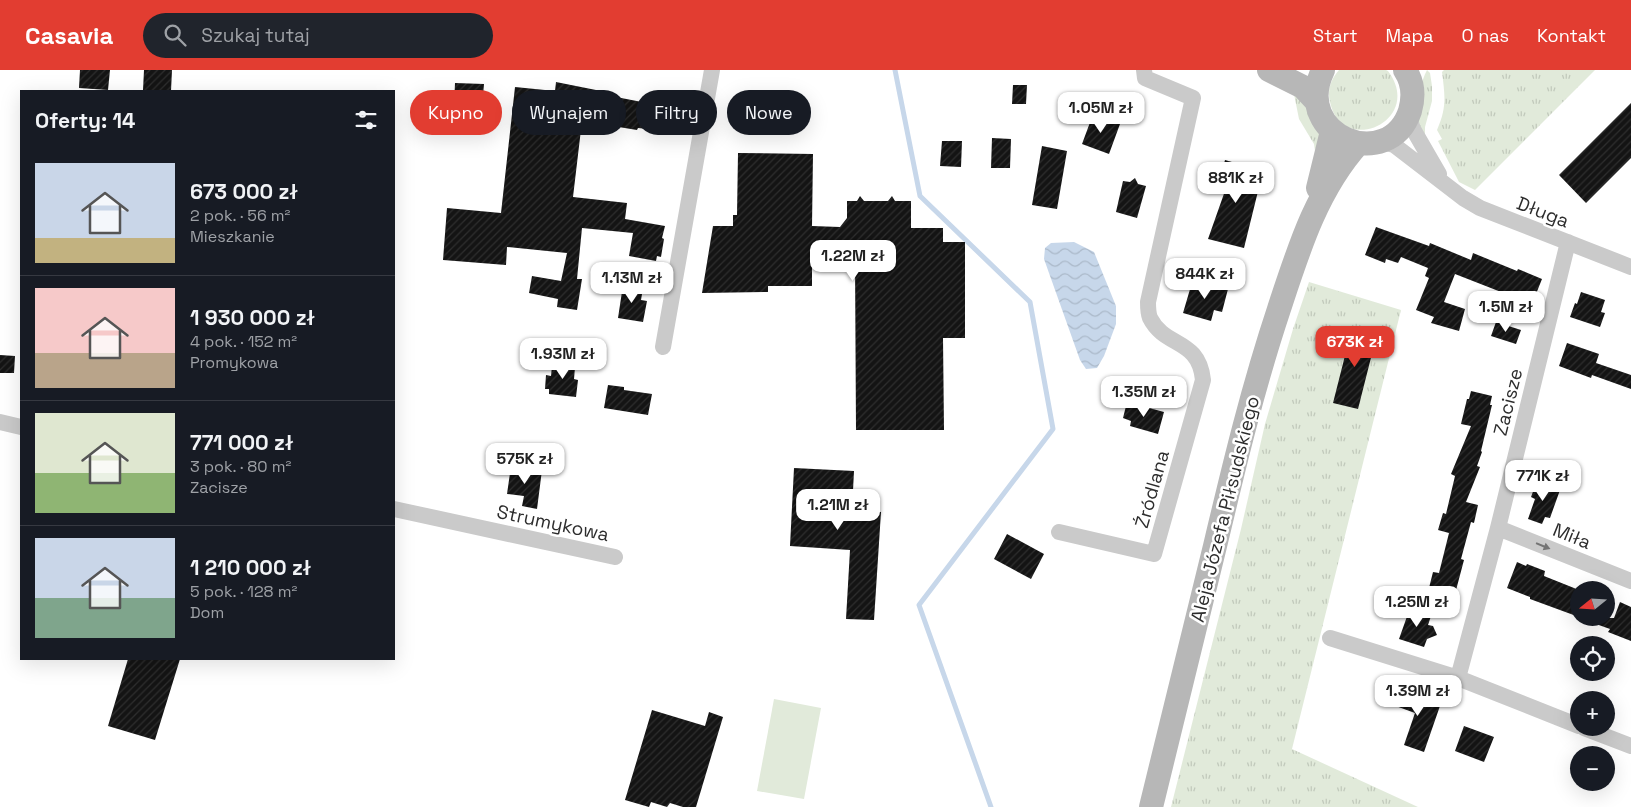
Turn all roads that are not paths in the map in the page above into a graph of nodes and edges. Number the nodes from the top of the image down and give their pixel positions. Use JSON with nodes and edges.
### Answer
{"nodes":[{"id":1,"x":712,"y":70,"type":"edge"},
{"id":2,"x":1144,"y":70,"type":"edge"},
{"id":3,"x":1269,"y":70,"type":"edge"},
{"id":4,"x":1323,"y":70,"type":"edge"},
{"id":5,"x":1411,"y":75,"type":"edge"},
{"id":6,"x":1316,"y":102,"type":"junction"},
{"id":7,"x":1408,"y":115,"type":"junction"},
{"id":8,"x":1332,"y":131,"type":"junction"},
{"id":9,"x":1369,"y":142,"type":"junction"},
{"id":10,"x":1446,"y":185,"type":"junction"},
{"id":11,"x":1313,"y":215,"type":"junction"},
{"id":12,"x":1568,"y":242,"type":"junction"},
{"id":13,"x":1631,"y":267,"type":"edge"},
{"id":14,"x":663,"y":347,"type":"dead end"},
{"id":15,"x":0,"y":422,"type":"edge"},
{"id":16,"x":20,"y":427,"type":"edge"},
{"id":17,"x":395,"y":508,"type":"edge"},
{"id":18,"x":1498,"y":528,"type":"junction"},
{"id":19,"x":1059,"y":532,"type":"dead end"},
{"id":20,"x":615,"y":557,"type":"dead end"},
{"id":21,"x":1631,"y":581,"type":"edge"},
{"id":22,"x":1330,"y":638,"type":"dead end"},
{"id":23,"x":1458,"y":678,"type":"junction"},
{"id":24,"x":1570,"y":722,"type":"edge"},
{"id":25,"x":1605,"y":736,"type":"edge"},
{"id":26,"x":1631,"y":746,"type":"edge"},
{"id":27,"x":1150,"y":807,"type":"edge"}],
"edges":[{"from":1,"to":14,"type":"street"},
{"from":2,"to":19,"type":"street","name":"Źródlana"},
{"from":3,"to":6,"type":"main road"},
{"from":4,"to":6,"type":"main road"},
{"from":5,"to":7,"type":"main road"},
{"from":6,"to":8,"type":"main road"},
{"from":7,"to":9,"type":"main road","name":"Aleja Józefa Piłsudskiego"},
{"from":7,"to":10,"type":"street","name":"Długa"},
{"from":8,"to":9,"type":"main road"},
{"from":8,"to":11,"type":"main road","name":"Aleja Józefa Piłsudskiego"},
{"from":9,"to":10,"type":"street","name":"Długa"},
{"from":9,"to":11,"type":"main road","name":"Aleja Józefa Piłsudskiego"},
{"from":10,"to":12,"type":"street","name":"Długa"},
{"from":11,"to":27,"type":"main road","name":"Aleja Józefa Piłsudskiego"},
{"from":12,"to":13,"type":"street","name":"Długa"},
{"from":12,"to":18,"type":"street","name":"Zacisze"},
{"from":15,"to":16,"type":"street"},
{"from":17,"to":20,"type":"street","name":"Strumykowa"},
{"from":18,"to":21,"type":"street","name":"Miła","one_way":true},
{"from":18,"to":23,"type":"street","name":"Zacisze"},
{"from":22,"to":23,"type":"street"},
{"from":23,"to":24,"type":"street"},
{"from":25,"to":26,"type":"street"}]}
